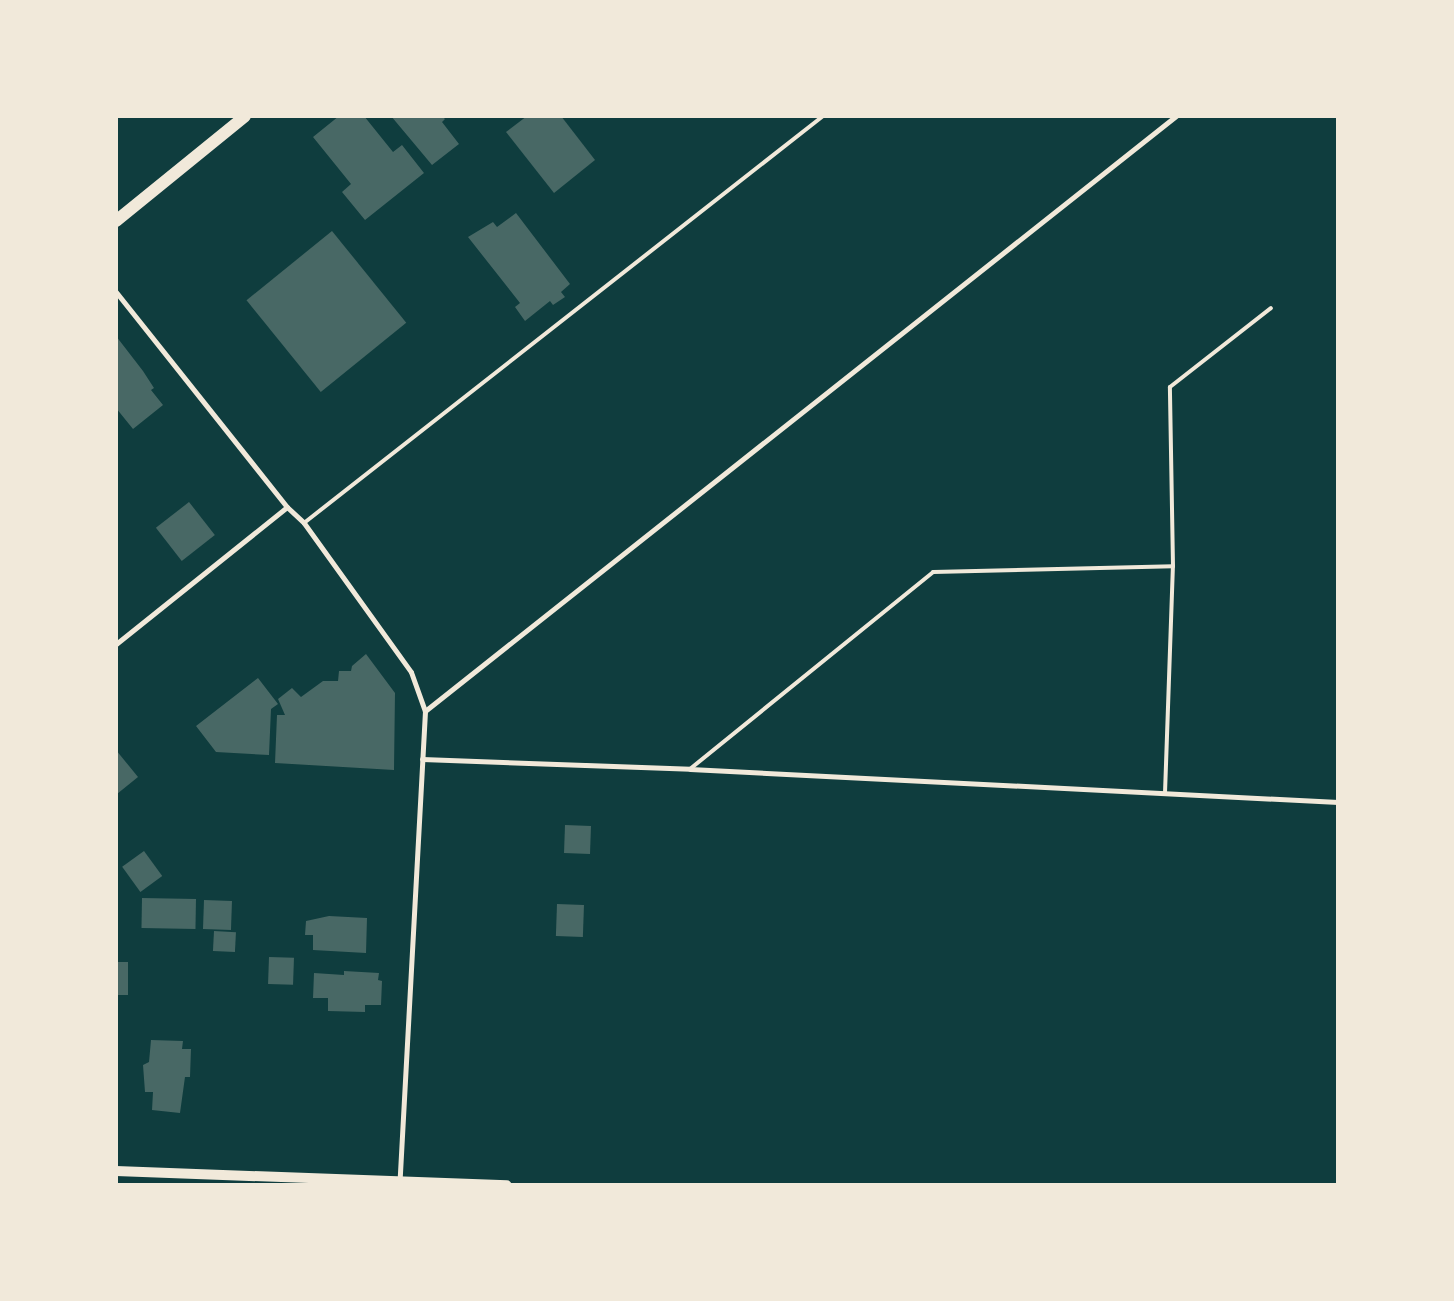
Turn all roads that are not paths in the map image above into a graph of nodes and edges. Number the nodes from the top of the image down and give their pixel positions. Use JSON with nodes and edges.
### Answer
{"nodes":[{"id":1,"x":245,"y":116,"type":"edge"},
{"id":2,"x":823,"y":116,"type":"edge"},
{"id":3,"x":1176,"y":116,"type":"edge"},
{"id":4,"x":116,"y":221,"type":"edge"},
{"id":5,"x":116,"y":292,"type":"edge"},
{"id":6,"x":1270,"y":308,"type":"dead end"},
{"id":7,"x":286,"y":507,"type":"junction"},
{"id":8,"x":304,"y":523,"type":"junction"},
{"id":9,"x":1173,"y":566,"type":"junction"},
{"id":10,"x":116,"y":644,"type":"edge"},
{"id":11,"x":425,"y":711,"type":"junction"},
{"id":12,"x":422,"y":760,"type":"junction"},
{"id":13,"x":690,"y":769,"type":"junction"},
{"id":14,"x":1165,"y":794,"type":"junction"},
{"id":15,"x":1338,"y":802,"type":"edge"},
{"id":16,"x":116,"y":1171,"type":"edge"},
{"id":17,"x":400,"y":1180,"type":"junction"},
{"id":18,"x":427,"y":1183,"type":"edge"},
{"id":19,"x":507,"y":1185,"type":"edge"}],
"edges":[{"from":1,"to":4,"type":"main road"},
{"from":2,"to":8,"type":"lane"},
{"from":3,"to":11,"type":"street"},
{"from":5,"to":7,"type":"street"},
{"from":6,"to":9,"type":"lane"},
{"from":7,"to":8,"type":"street"},
{"from":7,"to":10,"type":"street"},
{"from":8,"to":11,"type":"street"},
{"from":9,"to":13,"type":"lane"},
{"from":9,"to":14,"type":"lane"},
{"from":11,"to":12,"type":"street"},
{"from":12,"to":13,"type":"street"},
{"from":12,"to":17,"type":"street"},
{"from":13,"to":14,"type":"street"},
{"from":14,"to":15,"type":"street"},
{"from":16,"to":17,"type":"main road"},
{"from":17,"to":18,"type":"main road"},
{"from":18,"to":19,"type":"main road"}]}
